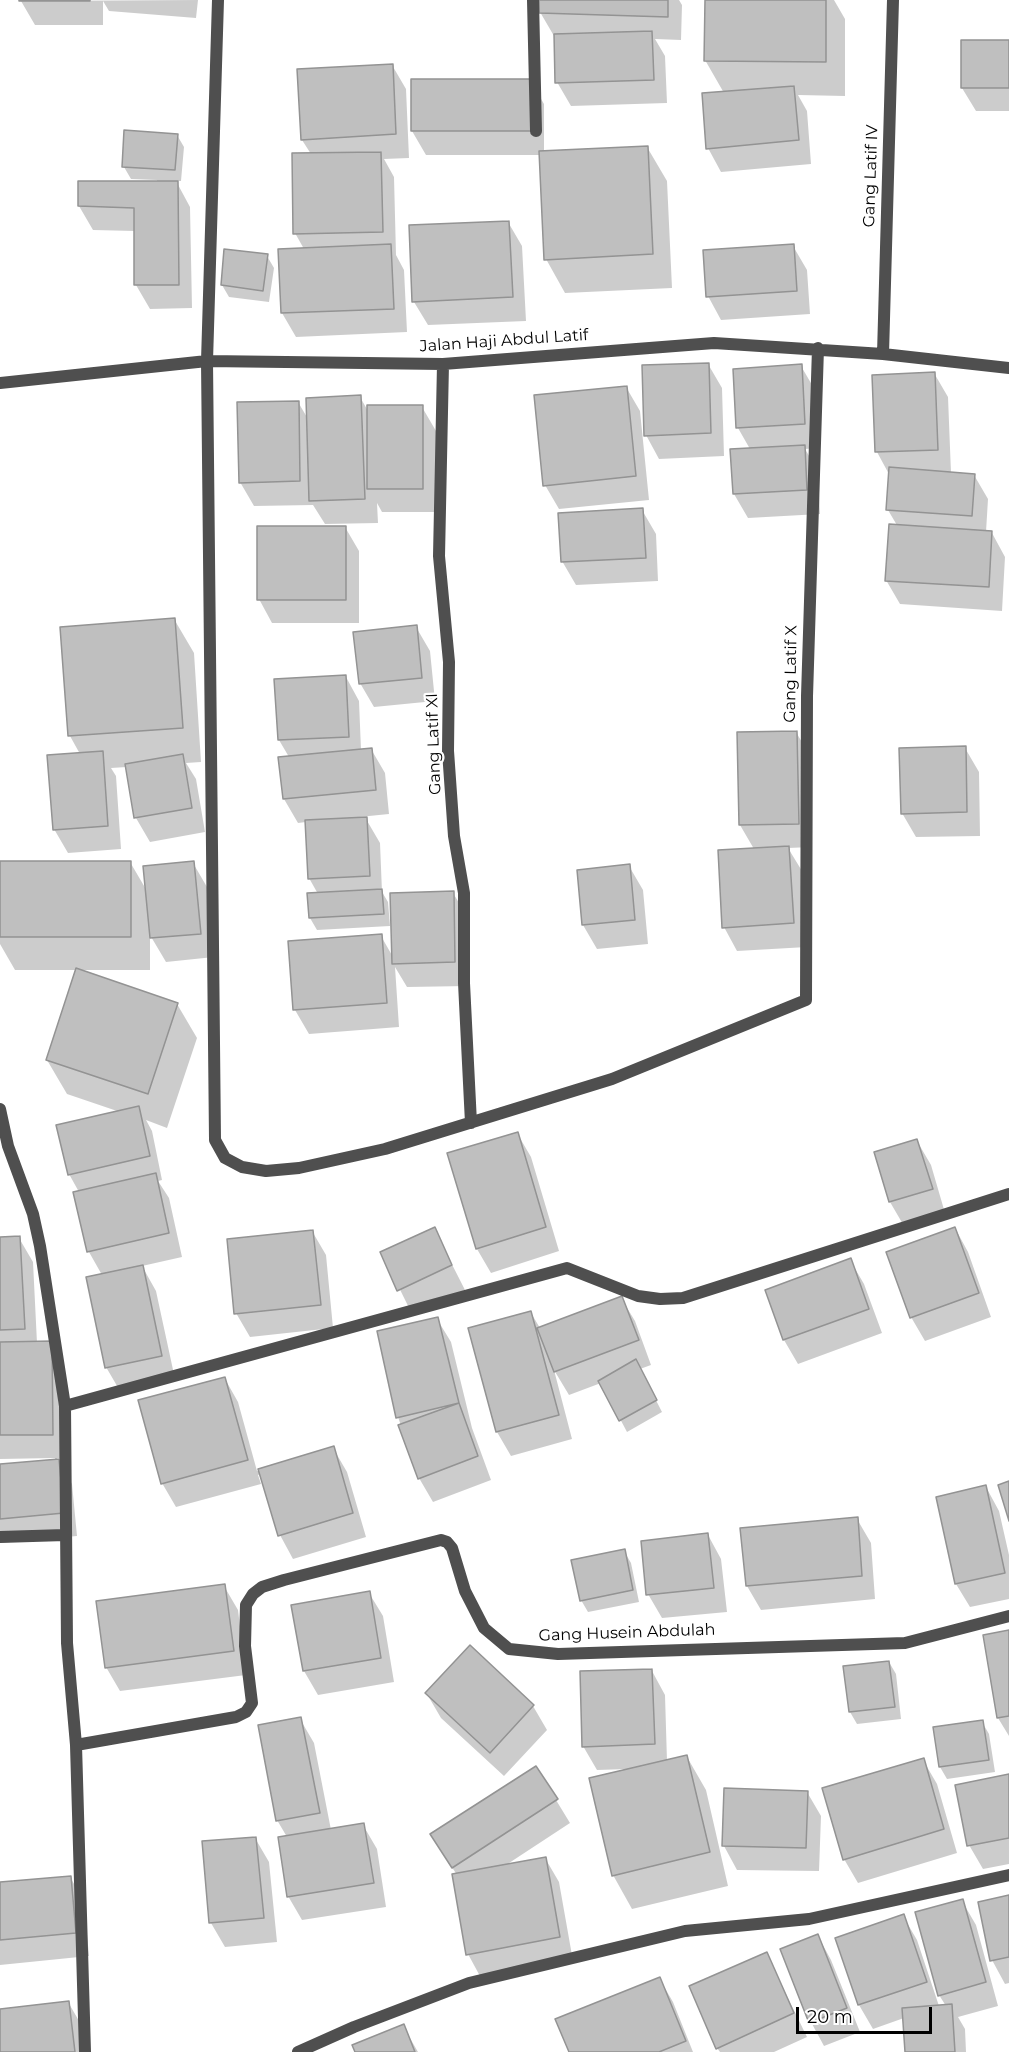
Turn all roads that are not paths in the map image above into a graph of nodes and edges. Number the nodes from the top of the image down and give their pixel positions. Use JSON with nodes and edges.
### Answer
{"nodes":[{"id":1,"x":218,"y":0,"type":"edge"},
{"id":2,"x":533,"y":0,"type":"edge"},
{"id":3,"x":892,"y":0,"type":"edge"},
{"id":4,"x":536,"y":131,"type":"dead end"},
{"id":5,"x":818,"y":348,"type":"junction"},
{"id":6,"x":883,"y":354,"type":"junction"},
{"id":7,"x":207,"y":361,"type":"junction"},
{"id":8,"x":443,"y":363,"type":"junction"},
{"id":9,"x":1009,"y":368,"type":"edge"},
{"id":10,"x":0,"y":383,"type":"edge"},
{"id":11,"x":0,"y":1109,"type":"edge"},
{"id":12,"x":471,"y":1123,"type":"junction"},
{"id":13,"x":1009,"y":1194,"type":"edge"},
{"id":14,"x":65,"y":1407,"type":"junction"},
{"id":15,"x":65,"y":1535,"type":"junction"},
{"id":16,"x":0,"y":1537,"type":"edge"},
{"id":17,"x":1009,"y":1616,"type":"edge"},
{"id":18,"x":76,"y":1745,"type":"junction"},
{"id":19,"x":1009,"y":1875,"type":"edge"},
{"id":20,"x":85,"y":2052,"type":"edge"},
{"id":21,"x":298,"y":2052,"type":"edge"}],
"edges":[{"from":1,"to":7,"type":"street"},
{"from":2,"to":4,"type":"street"},
{"from":3,"to":6,"type":"street","name":"Gang Latif IV"},
{"from":5,"to":6,"type":"street","name":"Jalan Haji Abdul Latif"},
{"from":5,"to":8,"type":"street","name":"Jalan Haji Abdul Latif"},
{"from":5,"to":12,"type":"street","name":"Gang Latif X"},
{"from":6,"to":9,"type":"street","name":"Jalan Haji Abdul Latif"},
{"from":7,"to":8,"type":"street","name":"Jalan Haji Abdul Latif"},
{"from":7,"to":10,"type":"street","name":"Jalan Haji Abdul Latif"},
{"from":7,"to":12,"type":"street"},
{"from":8,"to":12,"type":"street","name":"Gang Latif XI"},
{"from":11,"to":14,"type":"street"},
{"from":13,"to":14,"type":"street"},
{"from":14,"to":15,"type":"street"},
{"from":15,"to":16,"type":"street"},
{"from":15,"to":18,"type":"street"},
{"from":17,"to":18,"type":"street","name":"Gang Husein Abdulah"},
{"from":18,"to":20,"type":"street"},
{"from":19,"to":21,"type":"street"}]}
